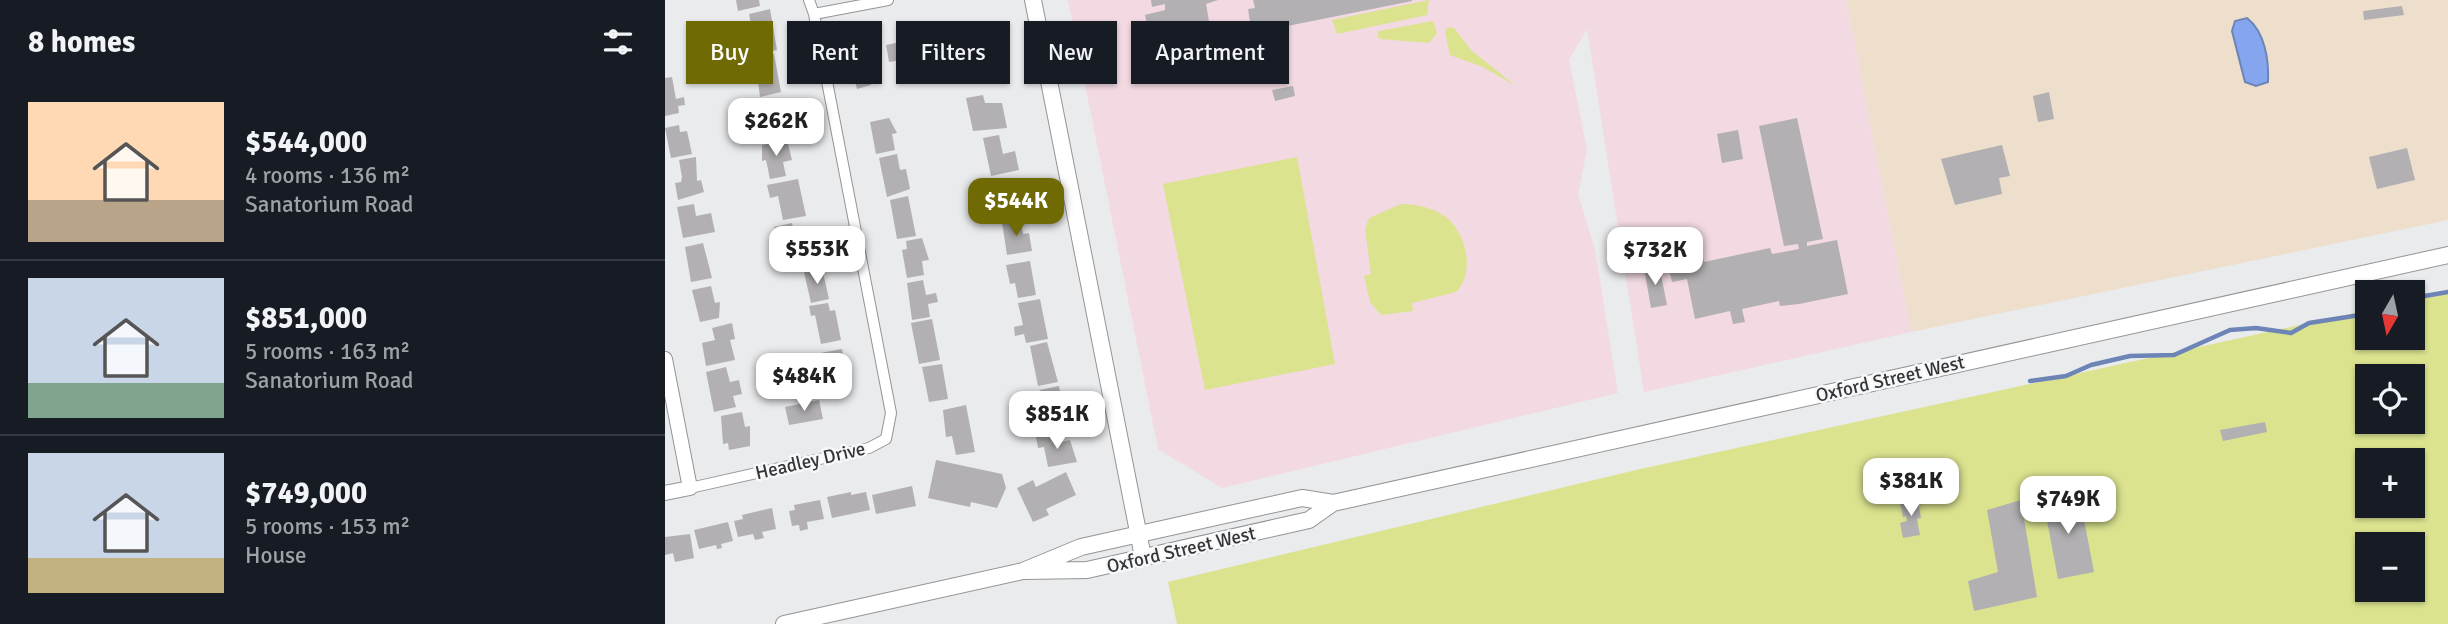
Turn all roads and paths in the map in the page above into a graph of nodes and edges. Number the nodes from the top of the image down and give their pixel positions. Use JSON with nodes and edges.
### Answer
{"nodes":[{"id":1,"x":809,"y":0,"type":"edge"},
{"id":2,"x":888,"y":0,"type":"edge"},
{"id":3,"x":1033,"y":0,"type":"edge"},
{"id":4,"x":814,"y":14,"type":"junction"},
{"id":5,"x":2448,"y":255,"type":"edge"},
{"id":6,"x":665,"y":359,"type":"edge"},
{"id":7,"x":690,"y":488,"type":"junction"},
{"id":8,"x":665,"y":493,"type":"edge"},
{"id":9,"x":1333,"y":503,"type":"junction"},
{"id":10,"x":1138,"y":534,"type":"junction"},
{"id":11,"x":1143,"y":557,"type":"junction"},
{"id":12,"x":1023,"y":571,"type":"junction"},
{"id":13,"x":784,"y":624,"type":"edge"}],
"edges":[{"from":1,"to":4,"type":"street","name":"Headley Drive"},
{"from":2,"to":4,"type":"street"},
{"from":3,"to":10,"type":"main road"},
{"from":4,"to":7,"type":"street","name":"Headley Drive"},
{"from":5,"to":9,"type":"main road","name":"Oxford Street West"},
{"from":6,"to":7,"type":"street"},
{"from":7,"to":8,"type":"street","name":"Headley Drive"},
{"from":9,"to":10,"type":"main road","name":"Oxford Street West"},
{"from":9,"to":11,"type":"main road","name":"Oxford Street West"},
{"from":10,"to":11,"type":"main road"},
{"from":10,"to":12,"type":"main road","name":"Oxford Street West"},
{"from":11,"to":12,"type":"main road","name":"Oxford Street West"},
{"from":12,"to":13,"type":"main road","name":"Oxford Street West"}]}
